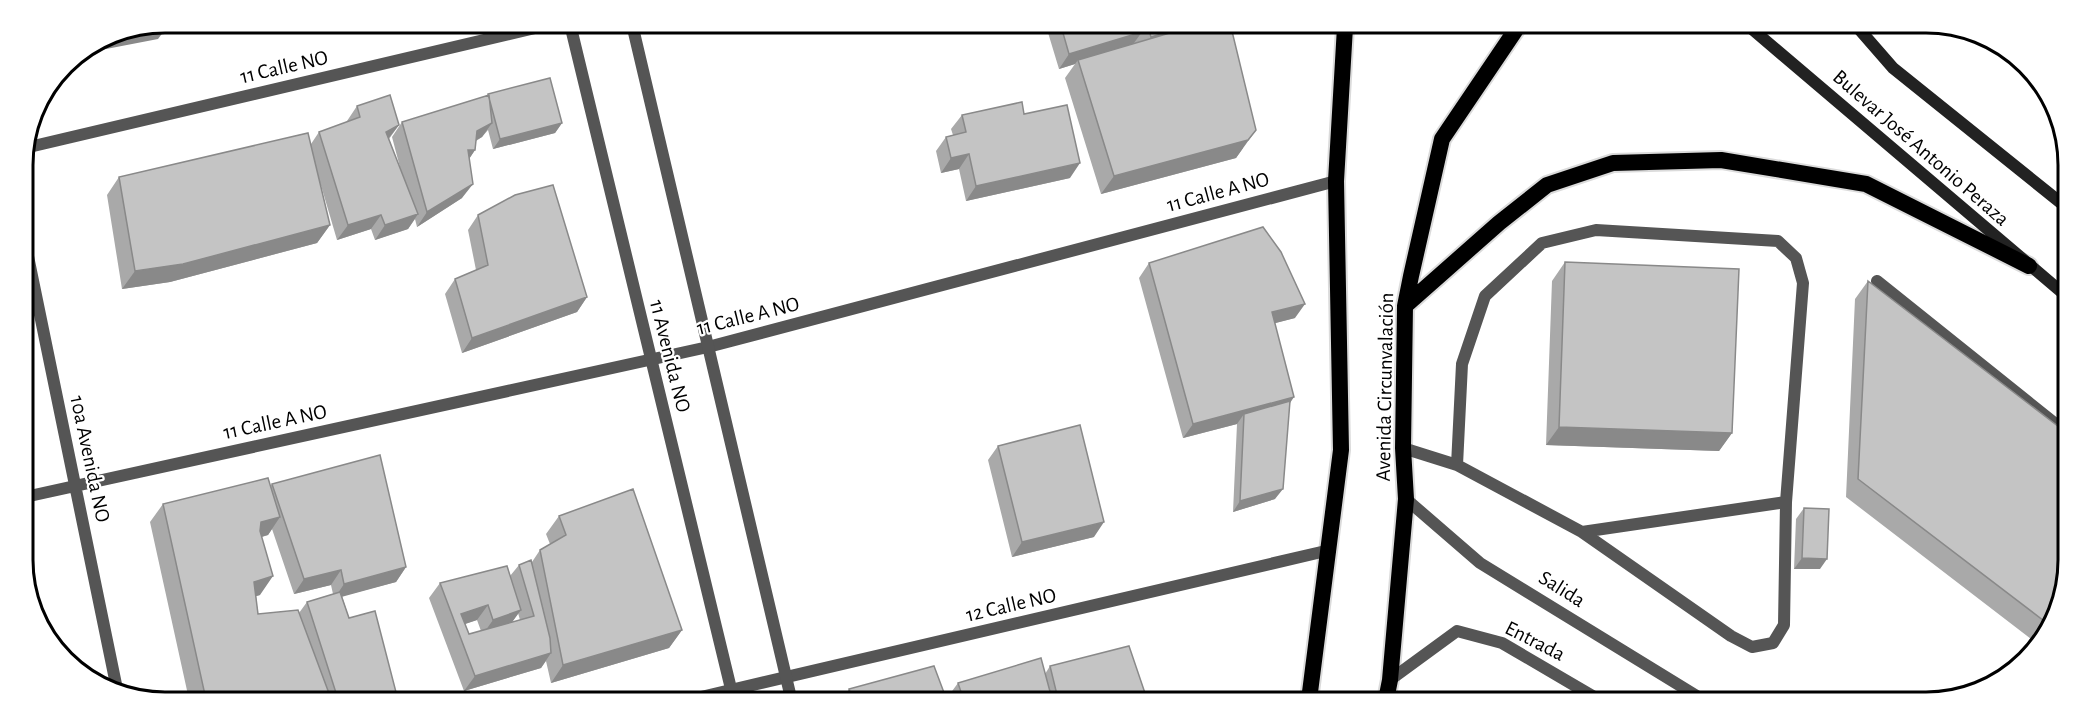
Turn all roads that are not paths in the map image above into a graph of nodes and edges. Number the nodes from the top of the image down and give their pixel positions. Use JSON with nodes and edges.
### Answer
{"nodes":[{"id":1,"x":514,"y":33,"type":"edge"},
{"id":2,"x":572,"y":33,"type":"edge"},
{"id":3,"x":634,"y":33,"type":"edge"},
{"id":4,"x":1346,"y":33,"type":"edge"},
{"id":5,"x":1514,"y":33,"type":"edge"},
{"id":6,"x":1757,"y":33,"type":"edge"},
{"id":7,"x":1861,"y":33,"type":"edge"},
{"id":8,"x":34,"y":146,"type":"edge"},
{"id":9,"x":1336,"y":181,"type":"junction"},
{"id":10,"x":2058,"y":201,"type":"edge"},
{"id":11,"x":2029,"y":266,"type":"junction"},
{"id":12,"x":33,"y":281,"type":"edge"},
{"id":13,"x":1877,"y":281,"type":"dead end"},
{"id":14,"x":2058,"y":289,"type":"edge"},
{"id":15,"x":1405,"y":306,"type":"junction"},
{"id":16,"x":708,"y":347,"type":"junction"},
{"id":17,"x":651,"y":359,"type":"junction"},
{"id":18,"x":2058,"y":426,"type":"edge"},
{"id":19,"x":1403,"y":448,"type":"junction"},
{"id":20,"x":1457,"y":465,"type":"junction"},
{"id":21,"x":75,"y":486,"type":"junction"},
{"id":22,"x":33,"y":496,"type":"edge"},
{"id":23,"x":1406,"y":499,"type":"junction"},
{"id":24,"x":1786,"y":502,"type":"junction"},
{"id":25,"x":1582,"y":532,"type":"junction"},
{"id":26,"x":1330,"y":550,"type":"junction"},
{"id":27,"x":787,"y":677,"type":"junction"},
{"id":28,"x":1390,"y":680,"type":"junction"},
{"id":29,"x":116,"y":683,"type":"edge"},
{"id":30,"x":732,"y":692,"type":"edge"},
{"id":31,"x":738,"y":692,"type":"edge"},
{"id":32,"x":790,"y":692,"type":"edge"},
{"id":33,"x":1310,"y":692,"type":"edge"},
{"id":34,"x":1388,"y":692,"type":"edge"},
{"id":35,"x":1586,"y":692,"type":"edge"},
{"id":36,"x":1689,"y":692,"type":"edge"}],
"edges":[{"from":1,"to":8,"type":"street","name":"11 Calle NO"},
{"from":2,"to":17,"type":"street","name":"11 Avenida NO"},
{"from":3,"to":16,"type":"street","name":"11 Avenida NO"},
{"from":4,"to":9,"type":"highway","name":"Avenida Circunvalación"},
{"from":5,"to":15,"type":"highway","name":"Avenida Circunvalación"},
{"from":6,"to":11,"type":"main road","name":"Bulevar José Antonio Peraza"},
{"from":7,"to":10,"type":"main road","name":"Bulevar José Antonio Peraza"},
{"from":9,"to":16,"type":"street","name":"11 Calle A NO"},
{"from":9,"to":26,"type":"highway","name":"Avenida Circunvalación"},
{"from":11,"to":14,"type":"main road","name":"Bulevar José Antonio Peraza"},
{"from":11,"to":15,"type":"highway"},
{"from":12,"to":21,"type":"street","name":"10a Avenida NO"},
{"from":13,"to":18,"type":"street"},
{"from":15,"to":19,"type":"highway","name":"Avenida Circunvalación"},
{"from":16,"to":17,"type":"street","name":"11 Calle A NO"},
{"from":16,"to":27,"type":"street","name":"11 Avenida NO"},
{"from":17,"to":21,"type":"street","name":"11 Calle A NO"},
{"from":17,"to":30,"type":"street","name":"11 Avenida NO"},
{"from":19,"to":20,"type":"street"},
{"from":19,"to":23,"type":"highway","name":"Avenida Circunvalación"},
{"from":20,"to":24,"type":"street"},
{"from":20,"to":25,"type":"street"},
{"from":21,"to":22,"type":"street","name":"11 Calle A NO"},
{"from":21,"to":29,"type":"street","name":"10a Avenida NO"},
{"from":23,"to":28,"type":"highway","name":"Avenida Circunvalación"},
{"from":23,"to":36,"type":"street","name":"Salida"},
{"from":24,"to":25,"type":"street"},
{"from":24,"to":25,"type":"street"},
{"from":26,"to":27,"type":"street","name":"12 Calle NO"},
{"from":26,"to":33,"type":"highway","name":"Avenida Circunvalación"},
{"from":27,"to":31,"type":"street","name":"12 Calle NO"},
{"from":27,"to":32,"type":"street","name":"11 Avenida NO"},
{"from":28,"to":34,"type":"highway","name":"Avenida Circunvalación"},
{"from":28,"to":35,"type":"street","name":"Entrada"}]}
